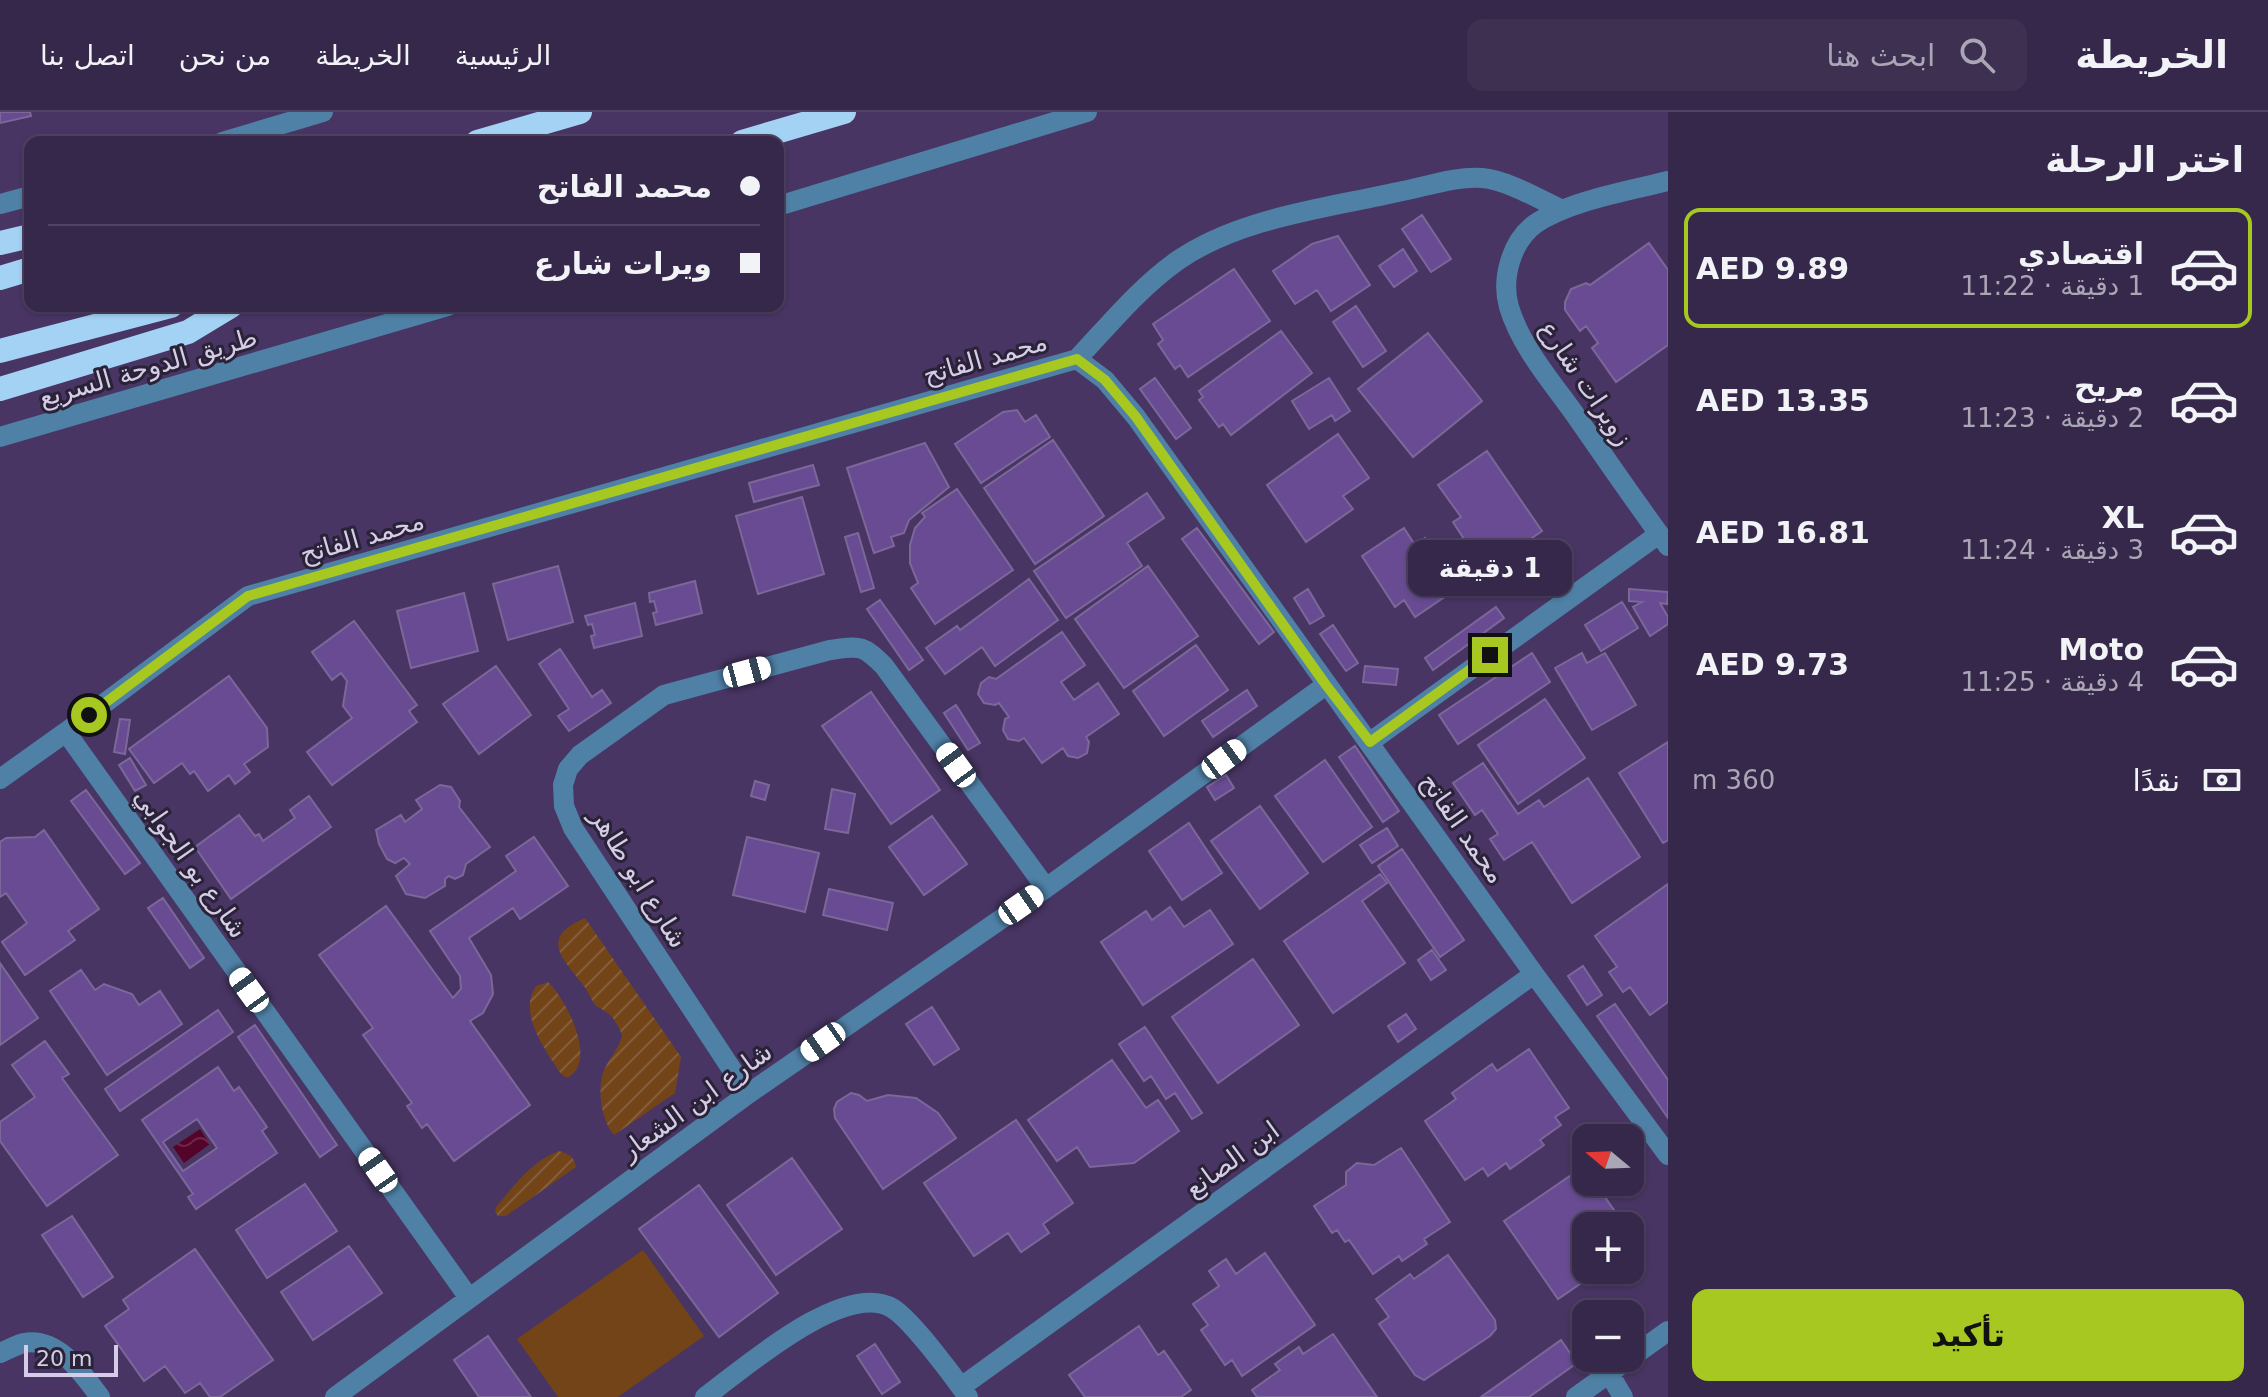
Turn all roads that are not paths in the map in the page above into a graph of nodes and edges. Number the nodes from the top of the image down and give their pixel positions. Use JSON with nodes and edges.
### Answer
{"nodes":[{"id":1,"x":323,"y":112,"type":"edge"},
{"id":2,"x":580,"y":112,"type":"edge"},
{"id":3,"x":844,"y":112,"type":"edge"},
{"id":4,"x":1087,"y":112,"type":"edge"},
{"id":5,"x":242,"y":136,"type":"edge"},
{"id":6,"x":498,"y":136,"type":"edge"},
{"id":7,"x":762,"y":136,"type":"edge"},
{"id":8,"x":1668,"y":181,"type":"edge"},
{"id":9,"x":24,"y":198,"type":"edge"},
{"id":10,"x":0,"y":204,"type":"edge"},
{"id":11,"x":784,"y":204,"type":"edge"},
{"id":12,"x":1562,"y":210,"type":"junction"},
{"id":13,"x":24,"y":237,"type":"edge"},
{"id":14,"x":0,"y":243,"type":"edge"},
{"id":15,"x":24,"y":271,"type":"edge"},
{"id":16,"x":0,"y":278,"type":"edge"},
{"id":17,"x":148,"y":312,"type":"edge"},
{"id":18,"x":221,"y":312,"type":"edge"},
{"id":19,"x":427,"y":312,"type":"edge"},
{"id":20,"x":0,"y":351,"type":"edge"},
{"id":21,"x":1077,"y":359,"type":"junction"},
{"id":22,"x":0,"y":389,"type":"edge"},
{"id":23,"x":0,"y":437,"type":"edge"},
{"id":24,"x":1663,"y":540,"type":"edge"},
{"id":25,"x":1326,"y":685,"type":"junction"},
{"id":26,"x":66,"y":732,"type":"junction"},
{"id":27,"x":1370,"y":742,"type":"junction"},
{"id":28,"x":0,"y":779,"type":"edge"},
{"id":29,"x":1046,"y":888,"type":"junction"},
{"id":30,"x":1534,"y":974,"type":"junction"},
{"id":31,"x":748,"y":1094,"type":"junction"},
{"id":32,"x":1668,"y":1155,"type":"edge"},
{"id":33,"x":469,"y":1298,"type":"junction"},
{"id":34,"x":1668,"y":1331,"type":"edge"},
{"id":35,"x":0,"y":1353,"type":"edge"},
{"id":36,"x":1609,"y":1373,"type":"junction"},
{"id":37,"x":965,"y":1392,"type":"edge"},
{"id":38,"x":100,"y":1397,"type":"edge"},
{"id":39,"x":335,"y":1397,"type":"edge"},
{"id":40,"x":705,"y":1397,"type":"edge"},
{"id":41,"x":1576,"y":1397,"type":"edge"},
{"id":42,"x":1623,"y":1397,"type":"edge"}],
"edges":[{"from":1,"to":5,"type":"street"},
{"from":2,"to":6,"type":"highway"},
{"from":3,"to":7,"type":"highway"},
{"from":4,"to":11,"type":"street"},
{"from":8,"to":12,"type":"street","name":"زويرات شارع"},
{"from":9,"to":10,"type":"street"},
{"from":12,"to":21,"type":"street"},
{"from":12,"to":24,"type":"street","name":"زويرات شارع"},
{"from":13,"to":14,"type":"highway"},
{"from":15,"to":16,"type":"highway"},
{"from":17,"to":20,"type":"highway"},
{"from":18,"to":22,"type":"highway"},
{"from":19,"to":23,"type":"street","name":"طريق الدوحة السريع"},
{"from":21,"to":25,"type":"street","name":"محمد الفاتح"},
{"from":21,"to":26,"type":"street","name":"محمد الفاتح"},
{"from":24,"to":27,"type":"street"},
{"from":25,"to":27,"type":"street","name":"محمد الفاتح"},
{"from":25,"to":29,"type":"street","name":"شارع ابن الشعار"},
{"from":26,"to":28,"type":"street","name":"محمد الفاتح"},
{"from":26,"to":33,"type":"street","name":"شارع بو الجوابي"},
{"from":27,"to":30,"type":"street","name":"محمد الفاتح"},
{"from":29,"to":31,"type":"street","name":"شارع ابن الشعار"},
{"from":29,"to":31,"type":"street","name":"شارع ابو طاهر"},
{"from":30,"to":32,"type":"street","name":"محمد الفاتح"},
{"from":30,"to":37,"type":"street","name":"ابن الصانع"},
{"from":31,"to":33,"type":"street","name":"شارع ابن الشعار"},
{"from":33,"to":39,"type":"street","name":"شارع ابن الشعار"},
{"from":34,"to":36,"type":"street"},
{"from":35,"to":38,"type":"street"},
{"from":36,"to":41,"type":"street"},
{"from":36,"to":42,"type":"street"},
{"from":37,"to":40,"type":"street"}]}
